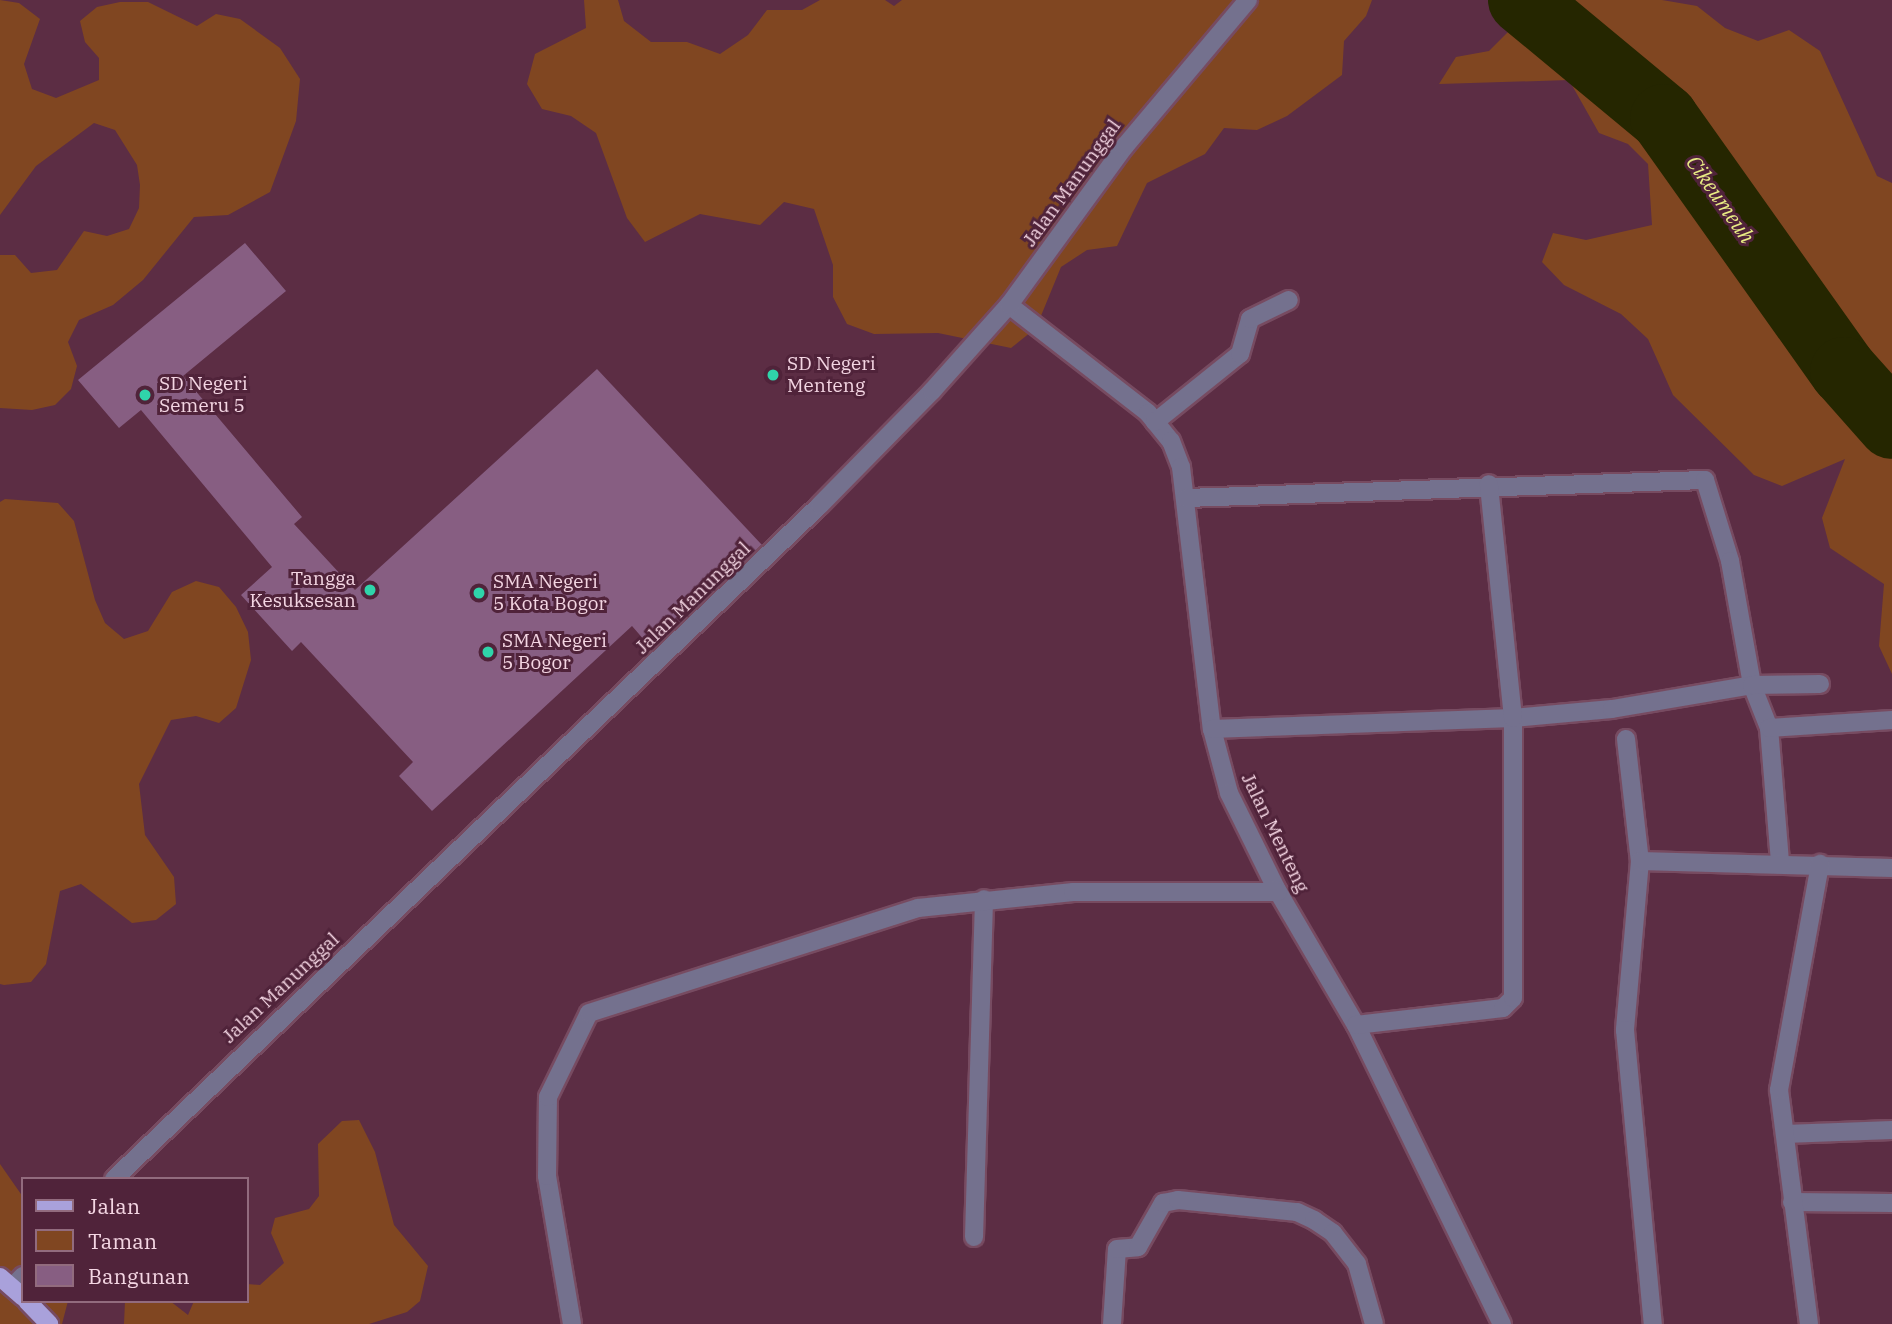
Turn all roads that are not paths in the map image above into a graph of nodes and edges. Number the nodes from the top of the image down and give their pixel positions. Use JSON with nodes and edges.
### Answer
{"nodes":[{"id":1,"x":1248,"y":0,"type":"edge"},
{"id":2,"x":1289,"y":300,"type":"dead end"},
{"id":3,"x":1009,"y":305,"type":"junction"},
{"id":4,"x":1155,"y":422,"type":"junction"},
{"id":5,"x":1489,"y":484,"type":"junction"},
{"id":6,"x":1186,"y":498,"type":"junction"},
{"id":7,"x":1820,"y":684,"type":"dead end"},
{"id":8,"x":1752,"y":685,"type":"junction"},
{"id":9,"x":1513,"y":718,"type":"junction"},
{"id":10,"x":1892,"y":720,"type":"edge"},
{"id":11,"x":1769,"y":728,"type":"junction"},
{"id":12,"x":1212,"y":730,"type":"junction"},
{"id":13,"x":1626,"y":739,"type":"dead end"},
{"id":14,"x":1640,"y":860,"type":"junction"},
{"id":15,"x":1780,"y":860,"type":"junction"},
{"id":16,"x":1820,"y":864,"type":"junction"},
{"id":17,"x":1892,"y":868,"type":"edge"},
{"id":18,"x":1278,"y":892,"type":"junction"},
{"id":19,"x":984,"y":899,"type":"junction"},
{"id":20,"x":1356,"y":1024,"type":"junction"},
{"id":21,"x":1892,"y":1130,"type":"edge"},
{"id":22,"x":1785,"y":1134,"type":"junction"},
{"id":23,"x":116,"y":1177,"type":"edge"},
{"id":24,"x":1793,"y":1202,"type":"junction"},
{"id":25,"x":1892,"y":1203,"type":"edge"},
{"id":26,"x":974,"y":1237,"type":"dead end"},
{"id":27,"x":28,"y":1303,"type":"edge"},
{"id":28,"x":49,"y":1324,"type":"edge"},
{"id":29,"x":572,"y":1324,"type":"edge"},
{"id":30,"x":1112,"y":1324,"type":"edge"},
{"id":31,"x":1374,"y":1324,"type":"edge"},
{"id":32,"x":1502,"y":1324,"type":"edge"},
{"id":33,"x":1653,"y":1324,"type":"edge"},
{"id":34,"x":1809,"y":1324,"type":"edge"}],
"edges":[{"from":1,"to":3,"type":"street","name":"Jalan Manunggal"},
{"from":2,"to":4,"type":"street"},
{"from":3,"to":4,"type":"street","name":"Jalan Menteng"},
{"from":3,"to":23,"type":"street","name":"Jalan Manunggal"},
{"from":4,"to":6,"type":"street","name":"Jalan Menteng"},
{"from":5,"to":6,"type":"street"},
{"from":5,"to":8,"type":"street"},
{"from":5,"to":9,"type":"street"},
{"from":6,"to":12,"type":"street","name":"Jalan Menteng"},
{"from":7,"to":8,"type":"street"},
{"from":8,"to":9,"type":"street"},
{"from":8,"to":11,"type":"street"},
{"from":9,"to":12,"type":"street"},
{"from":9,"to":20,"type":"street"},
{"from":10,"to":11,"type":"street"},
{"from":11,"to":15,"type":"street"},
{"from":12,"to":18,"type":"street","name":"Jalan Menteng"},
{"from":13,"to":14,"type":"street"},
{"from":14,"to":15,"type":"street"},
{"from":14,"to":33,"type":"street"},
{"from":15,"to":16,"type":"street"},
{"from":16,"to":17,"type":"street"},
{"from":16,"to":22,"type":"street"},
{"from":18,"to":19,"type":"street"},
{"from":18,"to":20,"type":"street","name":"Jalan Menteng"},
{"from":19,"to":26,"type":"street"},
{"from":19,"to":29,"type":"street"},
{"from":20,"to":32,"type":"street","name":"Jalan Menteng"},
{"from":21,"to":22,"type":"street"},
{"from":22,"to":24,"type":"street"},
{"from":24,"to":25,"type":"street"},
{"from":24,"to":34,"type":"street"},
{"from":27,"to":28,"type":"main road"},
{"from":30,"to":31,"type":"street"}]}
